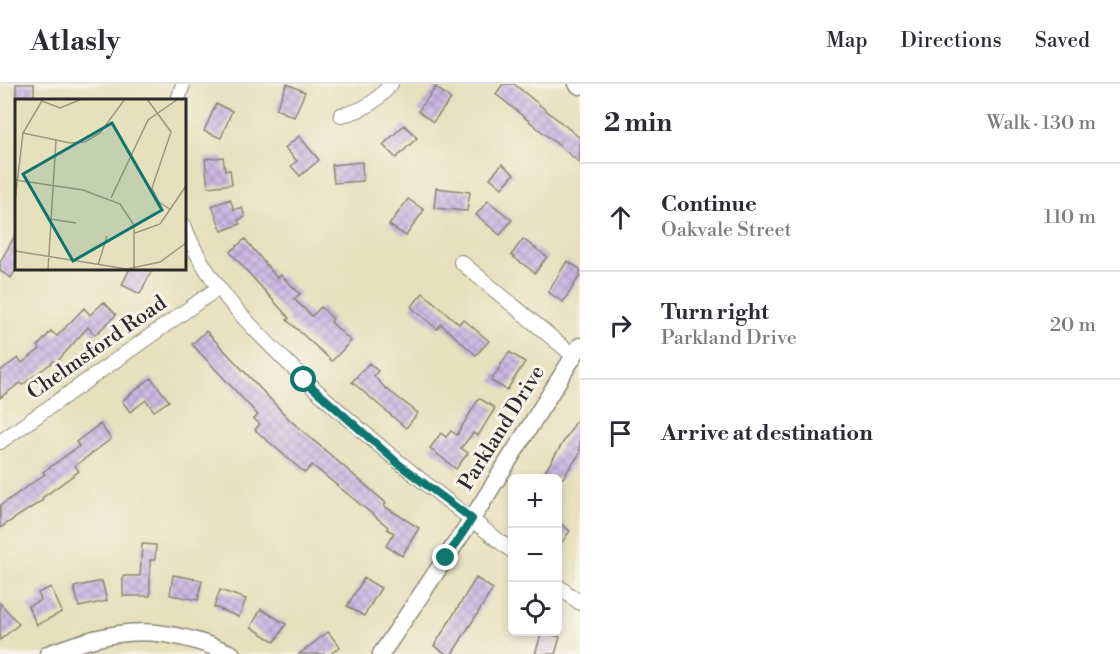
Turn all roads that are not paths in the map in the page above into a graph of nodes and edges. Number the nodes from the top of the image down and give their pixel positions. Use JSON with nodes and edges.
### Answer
{"nodes":[{"id":1,"x":183,"y":84,"type":"edge"},
{"id":2,"x":392,"y":84,"type":"edge"},
{"id":3,"x":178,"y":99,"type":"edge"},
{"id":4,"x":341,"y":115,"type":"dead end"},
{"id":5,"x":186,"y":229,"type":"edge"},
{"id":6,"x":461,"y":262,"type":"dead end"},
{"id":7,"x":218,"y":288,"type":"junction"},
{"id":8,"x":577,"y":351,"type":"edge"},
{"id":9,"x":0,"y":442,"type":"edge"},
{"id":10,"x":472,"y":519,"type":"junction"},
{"id":11,"x":508,"y":547,"type":"edge"},
{"id":12,"x":562,"y":589,"type":"edge"},
{"id":13,"x":580,"y":603,"type":"edge"},
{"id":14,"x":48,"y":654,"type":"edge"},
{"id":15,"x":232,"y":654,"type":"edge"},
{"id":16,"x":381,"y":654,"type":"edge"}],
"edges":[{"from":1,"to":3,"type":"street"},
{"from":2,"to":4,"type":"street"},
{"from":5,"to":7,"type":"street"},
{"from":6,"to":8,"type":"street"},
{"from":7,"to":9,"type":"street","name":"Chelmsford Road"},
{"from":7,"to":10,"type":"street"},
{"from":8,"to":10,"type":"street","name":"Parkland Drive"},
{"from":10,"to":11,"type":"street"},
{"from":10,"to":16,"type":"street","name":"Parkland Drive"},
{"from":12,"to":13,"type":"street"},
{"from":14,"to":15,"type":"street"}]}
